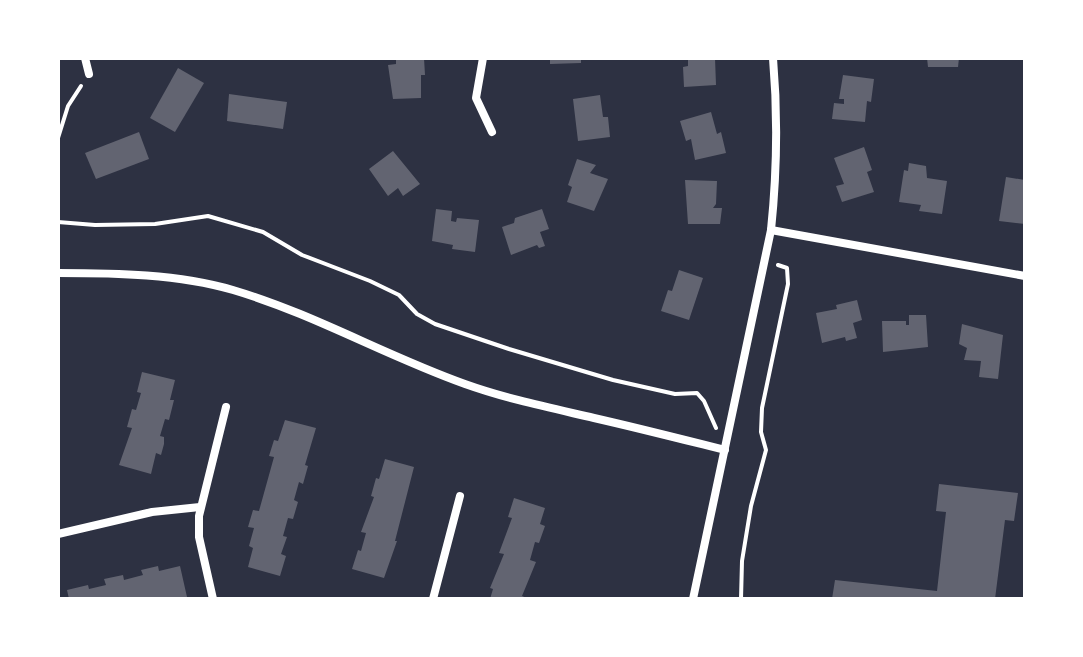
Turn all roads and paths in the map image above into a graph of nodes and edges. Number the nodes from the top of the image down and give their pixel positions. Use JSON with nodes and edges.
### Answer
{"nodes":[{"id":1,"x":85,"y":58,"type":"edge"},
{"id":2,"x":483,"y":58,"type":"edge"},
{"id":3,"x":773,"y":58,"type":"edge"},
{"id":4,"x":89,"y":74,"type":"joint"},
{"id":5,"x":492,"y":132,"type":"dead end"},
{"id":6,"x":58,"y":138,"type":"edge"},
{"id":7,"x":58,"y":222,"type":"edge"},
{"id":8,"x":771,"y":230,"type":"junction"},
{"id":9,"x":764,"y":261,"type":"junction"},
{"id":10,"x":58,"y":273,"type":"edge"},
{"id":11,"x":1025,"y":276,"type":"edge"},
{"id":12,"x":226,"y":407,"type":"dead end"},
{"id":13,"x":725,"y":450,"type":"junction"},
{"id":14,"x":460,"y":496,"type":"dead end"},
{"id":15,"x":200,"y":507,"type":"junction"},
{"id":16,"x":58,"y":534,"type":"edge"},
{"id":17,"x":213,"y":599,"type":"edge"},
{"id":18,"x":433,"y":599,"type":"edge"},
{"id":19,"x":693,"y":599,"type":"edge"},
{"id":20,"x":741,"y":599,"type":"edge"}],
"edges":[{"from":1,"to":4,"type":"street"},
{"from":2,"to":5,"type":"street"},
{"from":3,"to":8,"type":"street"},
{"from":4,"to":6,"type":"path"},
{"from":7,"to":13,"type":"path"},
{"from":8,"to":9,"type":"street"},
{"from":8,"to":11,"type":"street"},
{"from":9,"to":13,"type":"street"},
{"from":9,"to":20,"type":"path"},
{"from":10,"to":13,"type":"street"},
{"from":12,"to":15,"type":"street"},
{"from":13,"to":19,"type":"street"},
{"from":14,"to":18,"type":"street"},
{"from":15,"to":16,"type":"street"},
{"from":15,"to":17,"type":"street"}]}
